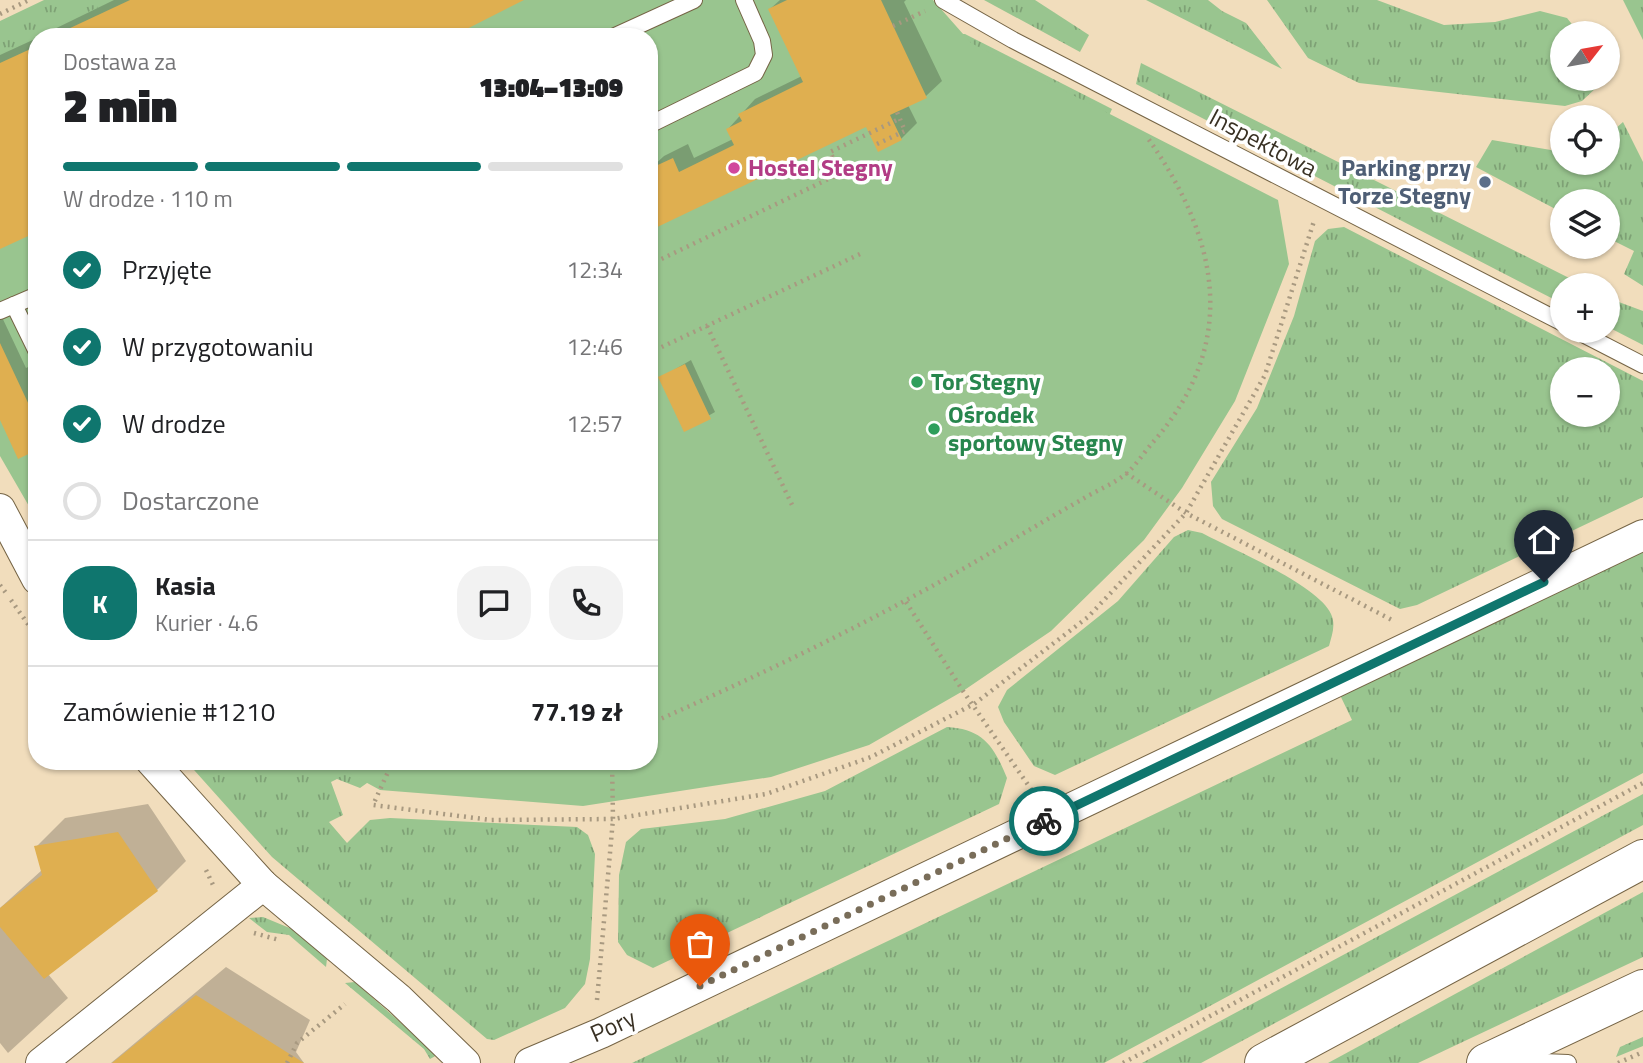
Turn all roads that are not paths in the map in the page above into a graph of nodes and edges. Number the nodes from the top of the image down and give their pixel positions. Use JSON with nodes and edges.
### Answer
{"nodes":[{"id":1,"x":694,"y":0,"type":"edge"},
{"id":2,"x":744,"y":0,"type":"edge"},
{"id":3,"x":944,"y":1,"type":"edge"},
{"id":4,"x":633,"y":28,"type":"edge"},
{"id":5,"x":658,"y":121,"type":"edge"},
{"id":6,"x":28,"y":299,"type":"edge"},
{"id":7,"x":7,"y":308,"type":"edge"},
{"id":8,"x":1550,"y":316,"type":"edge"},
{"id":9,"x":28,"y":339,"type":"edge"},
{"id":10,"x":1600,"y":343,"type":"edge"},
{"id":11,"x":1643,"y":365,"type":"edge"},
{"id":12,"x":0,"y":509,"type":"edge"},
{"id":13,"x":1643,"y":535,"type":"edge"},
{"id":14,"x":28,"y":562,"type":"edge"},
{"id":15,"x":159,"y":770,"type":"edge"},
{"id":16,"x":1643,"y":859,"type":"edge"},
{"id":17,"x":263,"y":885,"type":"junction"},
{"id":18,"x":1643,"y":989,"type":"edge"},
{"id":19,"x":1487,"y":1062,"type":"edge"},
{"id":20,"x":41,"y":1063,"type":"edge"},
{"id":21,"x":465,"y":1063,"type":"edge"},
{"id":22,"x":530,"y":1063,"type":"edge"},
{"id":23,"x":1264,"y":1063,"type":"edge"},
{"id":24,"x":1568,"y":1063,"type":"edge"}],
"edges":[{"from":1,"to":4,"type":"lane"},
{"from":2,"to":5,"type":"lane"},
{"from":3,"to":8,"type":"lane","name":"Inspektowa"},
{"from":6,"to":7,"type":"lane"},
{"from":7,"to":9,"type":"lane"},
{"from":10,"to":11,"type":"lane"},
{"from":12,"to":14,"type":"street"},
{"from":13,"to":22,"type":"street","name":"Pory"},
{"from":15,"to":17,"type":"street"},
{"from":16,"to":23,"type":"main road"},
{"from":17,"to":20,"type":"street"},
{"from":17,"to":21,"type":"street"},
{"from":18,"to":19,"type":"main road"},
{"from":19,"to":24,"type":"lane"}]}
